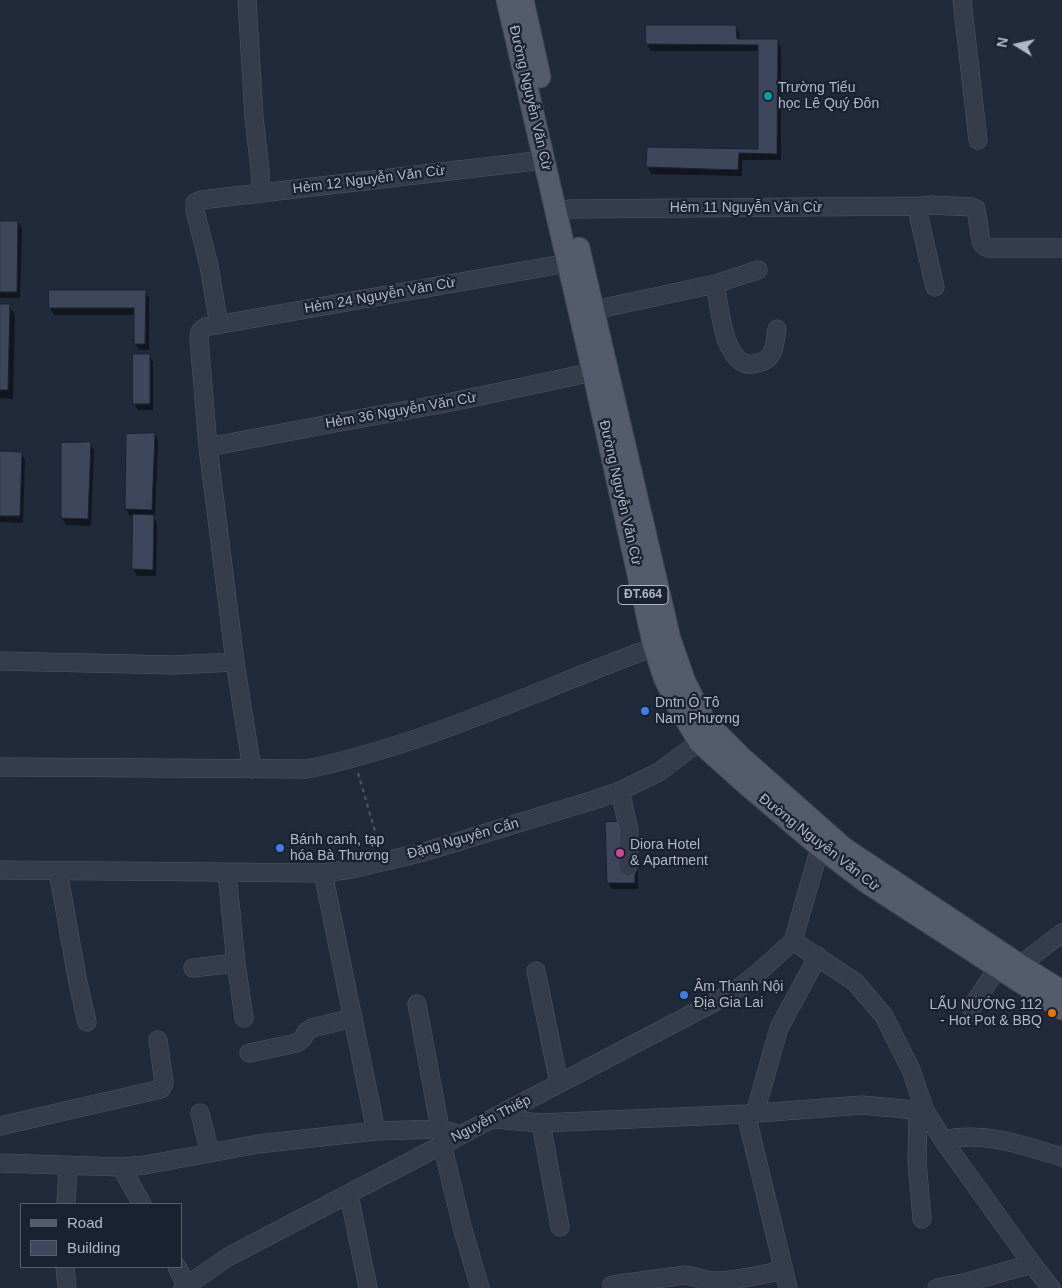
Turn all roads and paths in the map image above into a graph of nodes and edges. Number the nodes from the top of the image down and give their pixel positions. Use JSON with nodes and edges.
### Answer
{"nodes":[{"id":1,"x":248,"y":0,"type":"edge"},
{"id":2,"x":507,"y":0,"type":"edge"},
{"id":3,"x":523,"y":0,"type":"edge"},
{"id":4,"x":962,"y":0,"type":"edge"},
{"id":5,"x":978,"y":140,"type":"dead end"},
{"id":6,"x":544,"y":160,"type":"junction"},
{"id":7,"x":261,"y":193,"type":"junction"},
{"id":8,"x":924,"y":206,"type":"junction"},
{"id":9,"x":563,"y":210,"type":"junction"},
{"id":10,"x":1062,"y":248,"type":"edge"},
{"id":11,"x":568,"y":263,"type":"junction"},
{"id":12,"x":758,"y":270,"type":"dead end"},
{"id":13,"x":715,"y":284,"type":"junction"},
{"id":14,"x":935,"y":288,"type":"dead end"},
{"id":15,"x":594,"y":310,"type":"junction"},
{"id":16,"x":218,"y":325,"type":"junction"},
{"id":17,"x":777,"y":329,"type":"dead end"},
{"id":18,"x":593,"y":372,"type":"junction"},
{"id":19,"x":208,"y":448,"type":"junction"},
{"id":20,"x":642,"y":551,"type":"junction"},
{"id":21,"x":654,"y":647,"type":"junction"},
{"id":22,"x":0,"y":661,"type":"edge"},
{"id":23,"x":235,"y":662,"type":"junction"},
{"id":24,"x":699,"y":742,"type":"junction"},
{"id":25,"x":354,"y":758,"type":"junction"},
{"id":26,"x":0,"y":767,"type":"edge"},
{"id":27,"x":252,"y":769,"type":"junction"},
{"id":28,"x":620,"y":791,"type":"junction"},
{"id":29,"x":820,"y":847,"type":"junction"},
{"id":30,"x":376,"y":863,"type":"junction"},
{"id":31,"x":628,"y":867,"type":"dead end"},
{"id":32,"x":0,"y":870,"type":"edge"},
{"id":33,"x":58,"y":871,"type":"junction"},
{"id":34,"x":227,"y":873,"type":"junction"},
{"id":35,"x":323,"y":873,"type":"junction"},
{"id":36,"x":1062,"y":934,"type":"edge"},
{"id":37,"x":793,"y":941,"type":"junction"},
{"id":38,"x":818,"y":956,"type":"junction"},
{"id":39,"x":236,"y":964,"type":"junction"},
{"id":40,"x":194,"y":968,"type":"dead end"},
{"id":41,"x":536,"y":970,"type":"dead end"},
{"id":42,"x":1009,"y":970,"type":"junction"},
{"id":43,"x":1062,"y":991,"type":"edge"},
{"id":44,"x":417,"y":1004,"type":"dead end"},
{"id":45,"x":971,"y":1008,"type":"dead end"},
{"id":46,"x":1062,"y":1010,"type":"edge"},
{"id":47,"x":244,"y":1018,"type":"dead end"},
{"id":48,"x":353,"y":1018,"type":"junction"},
{"id":49,"x":87,"y":1022,"type":"dead end"},
{"id":50,"x":158,"y":1040,"type":"dead end"},
{"id":51,"x":249,"y":1053,"type":"dead end"},
{"id":52,"x":560,"y":1083,"type":"junction"},
{"id":53,"x":922,"y":1111,"type":"junction"},
{"id":54,"x":200,"y":1113,"type":"dead end"},
{"id":55,"x":751,"y":1113,"type":"junction"},
{"id":56,"x":494,"y":1119,"type":"junction"},
{"id":57,"x":541,"y":1123,"type":"junction"},
{"id":58,"x":0,"y":1126,"type":"edge"},
{"id":59,"x":376,"y":1131,"type":"junction"},
{"id":60,"x":441,"y":1137,"type":"junction"},
{"id":61,"x":943,"y":1140,"type":"junction"},
{"id":62,"x":210,"y":1153,"type":"junction"},
{"id":63,"x":1062,"y":1157,"type":"edge"},
{"id":64,"x":0,"y":1163,"type":"edge"},
{"id":65,"x":68,"y":1165,"type":"junction"},
{"id":66,"x":121,"y":1167,"type":"junction"},
{"id":67,"x":349,"y":1195,"type":"junction"},
{"id":68,"x":66,"y":1203,"type":"edge"},
{"id":69,"x":141,"y":1203,"type":"edge"},
{"id":70,"x":922,"y":1219,"type":"dead end"},
{"id":71,"x":560,"y":1227,"type":"dead end"},
{"id":72,"x":1032,"y":1264,"type":"junction"},
{"id":73,"x":65,"y":1268,"type":"edge"},
{"id":74,"x":176,"y":1268,"type":"edge"},
{"id":75,"x":784,"y":1270,"type":"junction"},
{"id":76,"x":652,"y":1284,"type":"edge"},
{"id":77,"x":612,"y":1285,"type":"dead end"},
{"id":78,"x":185,"y":1286,"type":"edge"},
{"id":79,"x":67,"y":1288,"type":"edge"},
{"id":80,"x":368,"y":1288,"type":"edge"},
{"id":81,"x":480,"y":1288,"type":"edge"},
{"id":82,"x":788,"y":1288,"type":"edge"},
{"id":83,"x":937,"y":1288,"type":"edge"},
{"id":84,"x":1051,"y":1288,"type":"edge"}],
"edges":[{"from":1,"to":7,"type":"street"},
{"from":2,"to":6,"type":"main road","name":"Đường Nguyễn Văn Cừ","number":"ĐT.664"},
{"from":3,"to":9,"type":"main road","name":"Đường Nguyễn Văn Cừ","number":"ĐT.664"},
{"from":4,"to":5,"type":"street"},
{"from":6,"to":7,"type":"street","name":"Hẻm 12 Nguyễn Văn Cừ"},
{"from":6,"to":9,"type":"main road","name":"Đường Nguyễn Văn Cừ","number":"ĐT.664"},
{"from":7,"to":16,"type":"street","name":"Hẻm 12 Nguyễn Văn Cừ"},
{"from":8,"to":9,"type":"street","name":"Hẻm 11 Nguyễn Văn Cừ"},
{"from":8,"to":10,"type":"street","name":"Hẻm 11 Nguyễn Văn Cừ"},
{"from":8,"to":14,"type":"street"},
{"from":9,"to":11,"type":"main road","name":"Đường Nguyễn Văn Cừ","number":"ĐT.664"},
{"from":9,"to":15,"type":"main road","name":"Đường Nguyễn Văn Cừ","number":"ĐT.664"},
{"from":11,"to":16,"type":"street","name":"Hẻm 24 Nguyễn Văn Cừ"},
{"from":11,"to":18,"type":"main road","name":"Đường Nguyễn Văn Cừ","number":"ĐT.664"},
{"from":12,"to":13,"type":"street"},
{"from":13,"to":15,"type":"street"},
{"from":13,"to":17,"type":"street"},
{"from":15,"to":20,"type":"main road","name":"Đường Nguyễn Văn Cừ","number":"ĐT.664"},
{"from":16,"to":19,"type":"street","name":"Hẻm 24 Nguyễn Văn Cừ"},
{"from":18,"to":19,"type":"street","name":"Hẻm 36 Nguyễn Văn Cừ"},
{"from":18,"to":20,"type":"main road","name":"Đường Nguyễn Văn Cừ","number":"ĐT.664"},
{"from":19,"to":23,"type":"street"},
{"from":20,"to":21,"type":"main road","name":"Đường Nguyễn Văn Cừ","number":"ĐT.664"},
{"from":20,"to":42,"type":"main road","name":"Đường Nguyễn Văn Cừ","number":"ĐT.664"},
{"from":21,"to":24,"type":"main road","name":"Đường Nguyễn Văn Cừ","number":"ĐT.664"},
{"from":21,"to":25,"type":"street"},
{"from":22,"to":23,"type":"street"},
{"from":23,"to":27,"type":"street"},
{"from":24,"to":28,"type":"street","name":"Đặng Nguyên Cẩn"},
{"from":24,"to":29,"type":"main road","name":"Đường Nguyễn Văn Cừ","number":"ĐT.664"},
{"from":25,"to":27,"type":"street"},
{"from":25,"to":30,"type":"path"},
{"from":26,"to":27,"type":"street"},
{"from":28,"to":30,"type":"street","name":"Đặng Nguyên Cẩn"},
{"from":28,"to":31,"type":"street"},
{"from":29,"to":37,"type":"street"},
{"from":29,"to":42,"type":"main road","name":"Đường Nguyễn Văn Cừ","number":"ĐT.664"},
{"from":30,"to":35,"type":"street","name":"Đặng Nguyên Cẩn"},
{"from":32,"to":33,"type":"street","name":"Đặng Nguyên Cẩn"},
{"from":33,"to":34,"type":"street","name":"Đặng Nguyên Cẩn"},
{"from":33,"to":49,"type":"street"},
{"from":34,"to":35,"type":"street","name":"Đặng Nguyên Cẩn"},
{"from":34,"to":39,"type":"street"},
{"from":35,"to":48,"type":"street"},
{"from":36,"to":42,"type":"street"},
{"from":37,"to":38,"type":"street"},
{"from":37,"to":52,"type":"street","name":"Nguyễn Thiếp"},
{"from":38,"to":53,"type":"street"},
{"from":38,"to":55,"type":"street"},
{"from":39,"to":40,"type":"street"},
{"from":39,"to":47,"type":"street"},
{"from":41,"to":52,"type":"street"},
{"from":42,"to":43,"type":"main road","name":"Đường Nguyễn Văn Cừ","number":"ĐT.664"},
{"from":42,"to":45,"type":"street"},
{"from":42,"to":46,"type":"main road","name":"Đường Nguyễn Văn Cừ","number":"ĐT.664"},
{"from":44,"to":60,"type":"street"},
{"from":48,"to":51,"type":"street"},
{"from":48,"to":59,"type":"street"},
{"from":50,"to":58,"type":"street"},
{"from":52,"to":56,"type":"street","name":"Nguyễn Thiếp"},
{"from":53,"to":55,"type":"street"},
{"from":53,"to":61,"type":"street"},
{"from":53,"to":70,"type":"street"},
{"from":54,"to":62,"type":"street"},
{"from":55,"to":57,"type":"street"},
{"from":55,"to":75,"type":"street"},
{"from":56,"to":57,"type":"street"},
{"from":56,"to":60,"type":"street","name":"Nguyễn Thiếp"},
{"from":57,"to":71,"type":"street"},
{"from":59,"to":60,"type":"street"},
{"from":59,"to":62,"type":"street"},
{"from":60,"to":67,"type":"street","name":"Nguyễn Thiếp"},
{"from":60,"to":81,"type":"street"},
{"from":61,"to":63,"type":"street"},
{"from":61,"to":72,"type":"street"},
{"from":62,"to":66,"type":"street"},
{"from":64,"to":65,"type":"street"},
{"from":65,"to":66,"type":"street"},
{"from":65,"to":68,"type":"street"},
{"from":66,"to":69,"type":"street"},
{"from":67,"to":78,"type":"street","name":"Nguyễn Thiếp"},
{"from":67,"to":80,"type":"street"},
{"from":72,"to":83,"type":"street"},
{"from":72,"to":84,"type":"street"},
{"from":73,"to":79,"type":"street"},
{"from":74,"to":78,"type":"street"},
{"from":75,"to":76,"type":"street"},
{"from":75,"to":82,"type":"street"},
{"from":76,"to":77,"type":"street"}]}
